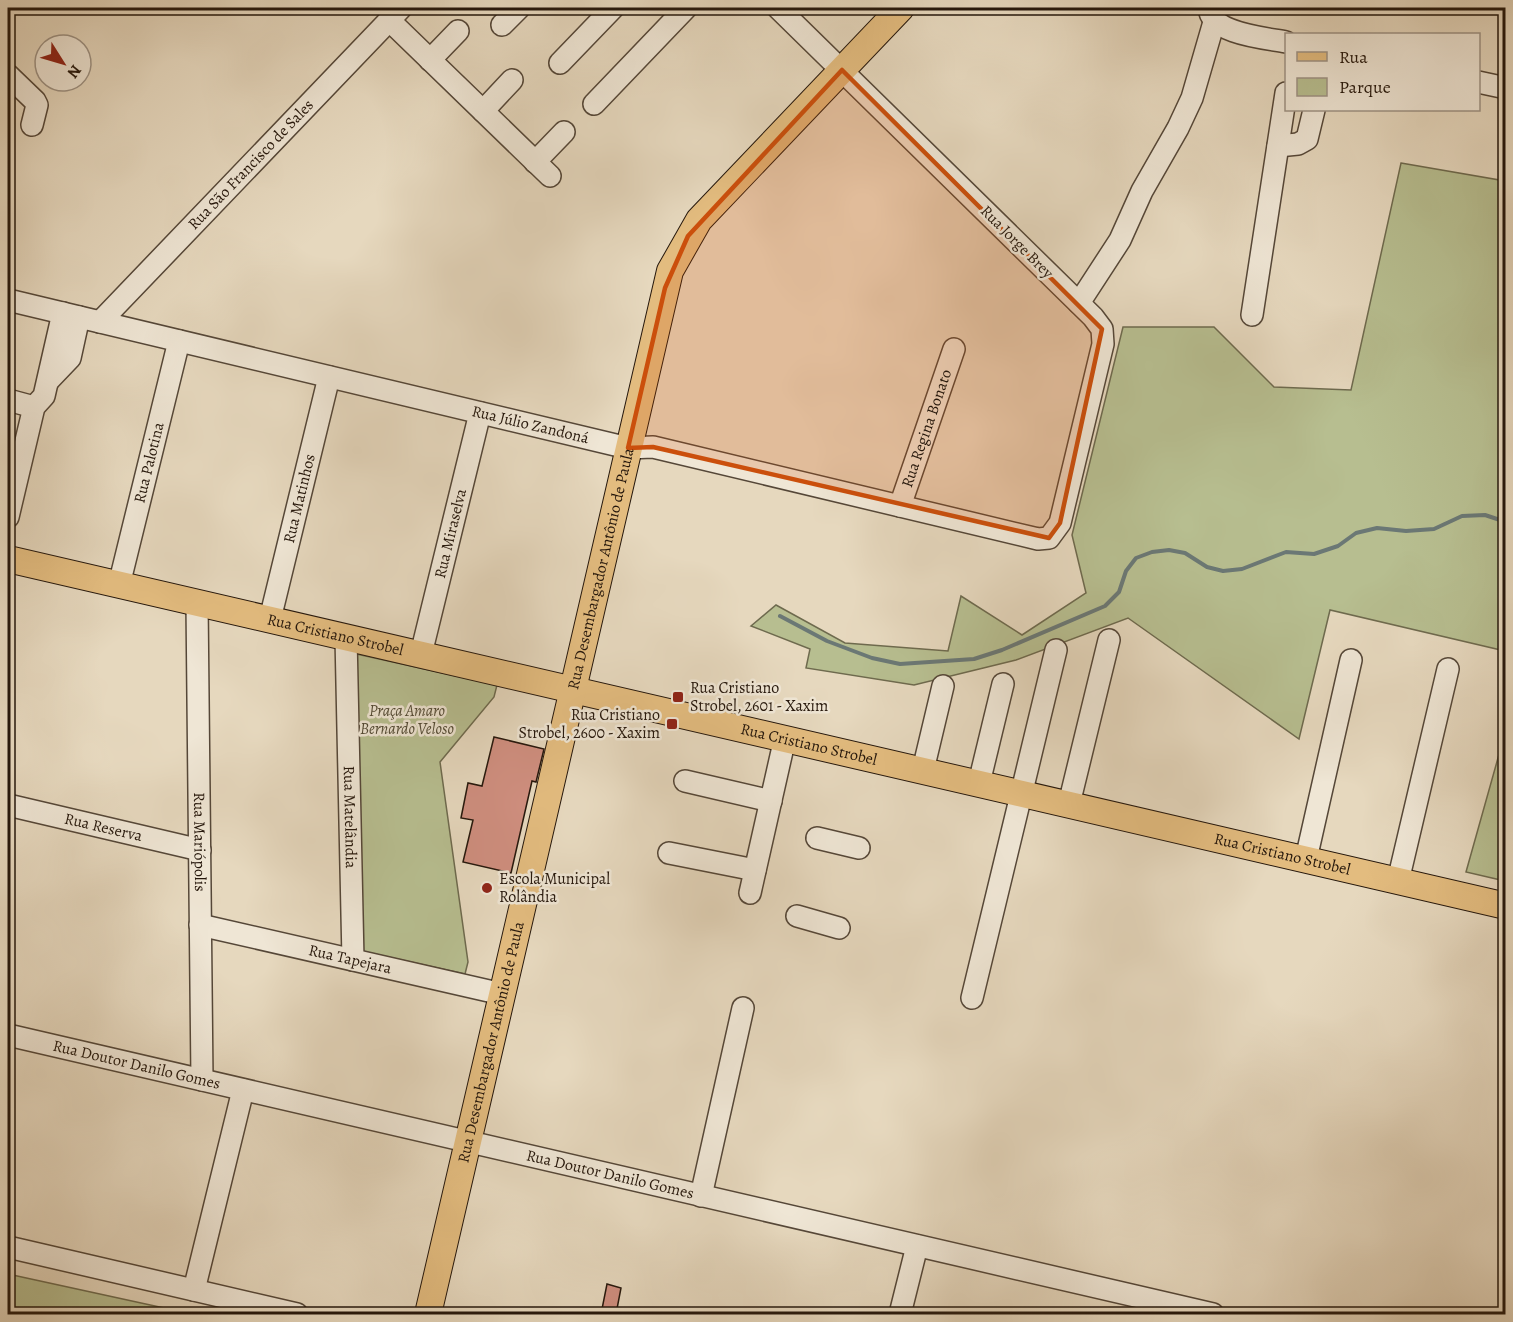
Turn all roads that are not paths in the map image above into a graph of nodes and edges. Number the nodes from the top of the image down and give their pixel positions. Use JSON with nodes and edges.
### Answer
{"nodes":[{"id":1,"x":519,"y":8,"type":"edge"},
{"id":2,"x":613,"y":8,"type":"edge"},
{"id":3,"x":686,"y":8,"type":"edge"},
{"id":4,"x":778,"y":8,"type":"edge"},
{"id":5,"x":901,"y":8,"type":"edge"},
{"id":6,"x":395,"y":14,"type":"edge"},
{"id":7,"x":1211,"y":15,"type":"edge"},
{"id":8,"x":502,"y":25,"type":"dead end"},
{"id":9,"x":458,"y":31,"type":"dead end"},
{"id":10,"x":1285,"y":42,"type":"edge"},
{"id":11,"x":430,"y":60,"type":"junction"},
{"id":12,"x":560,"y":63,"type":"dead end"},
{"id":13,"x":842,"y":70,"type":"junction"},
{"id":14,"x":8,"y":75,"type":"edge"},
{"id":15,"x":512,"y":80,"type":"dead end"},
{"id":16,"x":1480,"y":82,"type":"edge"},
{"id":17,"x":1506,"y":88,"type":"edge"},
{"id":18,"x":594,"y":104,"type":"dead end"},
{"id":19,"x":1285,"y":105,"type":"edge"},
{"id":20,"x":483,"y":111,"type":"junction"},
{"id":21,"x":1314,"y":111,"type":"edge"},
{"id":22,"x":32,"y":125,"type":"dead end"},
{"id":23,"x":564,"y":132,"type":"dead end"},
{"id":24,"x":1278,"y":146,"type":"junction"},
{"id":25,"x":8,"y":300,"type":"edge"},
{"id":26,"x":1079,"y":303,"type":"junction"},
{"id":27,"x":1252,"y":315,"type":"dead end"},
{"id":28,"x":81,"y":317,"type":"junction"},
{"id":29,"x":179,"y":341,"type":"junction"},
{"id":30,"x":954,"y":349,"type":"dead end"},
{"id":31,"x":329,"y":377,"type":"junction"},
{"id":32,"x":8,"y":400,"type":"edge"},
{"id":33,"x":34,"y":406,"type":"junction"},
{"id":34,"x":480,"y":413,"type":"junction"},
{"id":35,"x":628,"y":448,"type":"junction"},
{"id":36,"x":11,"y":489,"type":"edge"},
{"id":37,"x":900,"y":506,"type":"junction"},
{"id":38,"x":8,"y":517,"type":"edge"},
{"id":39,"x":1054,"y":534,"type":"joint"},
{"id":40,"x":8,"y":559,"type":"edge"},
{"id":41,"x":119,"y":585,"type":"junction"},
{"id":42,"x":197,"y":602,"type":"junction"},
{"id":43,"x":270,"y":619,"type":"junction"},
{"id":44,"x":346,"y":637,"type":"junction"},
{"id":45,"x":1109,"y":640,"type":"dead end"},
{"id":46,"x":1056,"y":650,"type":"dead end"},
{"id":47,"x":422,"y":654,"type":"junction"},
{"id":48,"x":1351,"y":660,"type":"dead end"},
{"id":49,"x":1448,"y":669,"type":"dead end"},
{"id":50,"x":1003,"y":684,"type":"dead end"},
{"id":51,"x":943,"y":686,"type":"dead end"},
{"id":52,"x":573,"y":689,"type":"junction"},
{"id":53,"x":785,"y":738,"type":"junction"},
{"id":54,"x":923,"y":771,"type":"junction"},
{"id":55,"x":685,"y":781,"type":"dead end"},
{"id":56,"x":979,"y":783,"type":"junction"},
{"id":57,"x":1023,"y":794,"type":"junction"},
{"id":58,"x":771,"y":801,"type":"junction"},
{"id":59,"x":1069,"y":804,"type":"junction"},
{"id":60,"x":8,"y":805,"type":"edge"},
{"id":61,"x":817,"y":838,"type":"dead end"},
{"id":62,"x":859,"y":848,"type":"dead end"},
{"id":63,"x":200,"y":849,"type":"junction"},
{"id":64,"x":669,"y":853,"type":"dead end"},
{"id":65,"x":1306,"y":860,"type":"junction"},
{"id":66,"x":755,"y":870,"type":"junction"},
{"id":67,"x":1398,"y":880,"type":"junction"},
{"id":68,"x":750,"y":892,"type":"dead end"},
{"id":69,"x":1506,"y":906,"type":"edge"},
{"id":70,"x":797,"y":916,"type":"dead end"},
{"id":71,"x":200,"y":925,"type":"junction"},
{"id":72,"x":838,"y":928,"type":"dead end"},
{"id":73,"x":353,"y":960,"type":"junction"},
{"id":74,"x":502,"y":994,"type":"junction"},
{"id":75,"x":972,"y":998,"type":"dead end"},
{"id":76,"x":743,"y":1008,"type":"dead end"},
{"id":77,"x":8,"y":1035,"type":"edge"},
{"id":78,"x":202,"y":1080,"type":"junction"},
{"id":79,"x":243,"y":1090,"type":"junction"},
{"id":80,"x":468,"y":1142,"type":"junction"},
{"id":81,"x":700,"y":1196,"type":"junction"},
{"id":82,"x":917,"y":1246,"type":"junction"},
{"id":83,"x":8,"y":1247,"type":"edge"},
{"id":84,"x":194,"y":1290,"type":"junction"},
{"id":85,"x":297,"y":1314,"type":"edge"},
{"id":86,"x":428,"y":1314,"type":"edge"},
{"id":87,"x":900,"y":1314,"type":"edge"},
{"id":88,"x":1213,"y":1314,"type":"edge"}],
"edges":[{"from":1,"to":8,"type":"street"},
{"from":2,"to":12,"type":"street"},
{"from":3,"to":18,"type":"street"},
{"from":4,"to":13,"type":"street","name":"Rua Jorge Brey"},
{"from":5,"to":13,"type":"main road","name":"Rua Desembargador Antônio de Paula"},
{"from":6,"to":11,"type":"street"},
{"from":6,"to":28,"type":"street","name":"Rua São Francisco de Sales"},
{"from":7,"to":10,"type":"street"},
{"from":7,"to":26,"type":"street"},
{"from":9,"to":11,"type":"street"},
{"from":11,"to":20,"type":"street"},
{"from":13,"to":26,"type":"street","name":"Rua Jorge Brey"},
{"from":13,"to":35,"type":"main road","name":"Rua Desembargador Antônio de Paula"},
{"from":14,"to":22,"type":"street"},
{"from":15,"to":20,"type":"street"},
{"from":16,"to":17,"type":"street"},
{"from":19,"to":24,"type":"street"},
{"from":20,"to":23,"type":"street"},
{"from":21,"to":24,"type":"street"},
{"from":24,"to":27,"type":"street"},
{"from":25,"to":28,"type":"street","name":"Rua Júlio Zandoná"},
{"from":26,"to":39,"type":"street","name":"Rua Jorge Brey"},
{"from":28,"to":29,"type":"street","name":"Rua Júlio Zandoná"},
{"from":28,"to":33,"type":"street"},
{"from":29,"to":31,"type":"street","name":"Rua Júlio Zandoná"},
{"from":29,"to":41,"type":"street","name":"Rua Palotina"},
{"from":30,"to":37,"type":"street","name":"Rua Regina Bonato"},
{"from":31,"to":34,"type":"street","name":"Rua Júlio Zandoná"},
{"from":31,"to":43,"type":"street","name":"Rua Matinhos"},
{"from":32,"to":33,"type":"street"},
{"from":33,"to":36,"type":"street"},
{"from":34,"to":35,"type":"street","name":"Rua Júlio Zandoná"},
{"from":34,"to":47,"type":"street","name":"Rua Miraselva"},
{"from":35,"to":37,"type":"street","name":"Rua Júlio Zandoná"},
{"from":35,"to":52,"type":"main road","name":"Rua Desembargador Antônio de Paula"},
{"from":36,"to":38,"type":"street"},
{"from":37,"to":39,"type":"street","name":"Rua Júlio Zandoná"},
{"from":40,"to":41,"type":"main road","name":"Rua Cristiano Strobel"},
{"from":41,"to":42,"type":"main road","name":"Rua Cristiano Strobel"},
{"from":42,"to":43,"type":"main road","name":"Rua Cristiano Strobel"},
{"from":42,"to":63,"type":"street","name":"Rua Mariópolis"},
{"from":43,"to":44,"type":"main road","name":"Rua Cristiano Strobel"},
{"from":44,"to":47,"type":"main road","name":"Rua Cristiano Strobel"},
{"from":44,"to":73,"type":"street","name":"Rua Matelândia"},
{"from":45,"to":59,"type":"street"},
{"from":46,"to":57,"type":"street"},
{"from":47,"to":52,"type":"main road","name":"Rua Cristiano Strobel"},
{"from":48,"to":65,"type":"street"},
{"from":49,"to":67,"type":"street"},
{"from":50,"to":56,"type":"street"},
{"from":51,"to":54,"type":"street"},
{"from":52,"to":53,"type":"main road","name":"Rua Cristiano Strobel"},
{"from":52,"to":74,"type":"main road","name":"Rua Desembargador Antônio de Paula"},
{"from":53,"to":54,"type":"main road","name":"Rua Cristiano Strobel"},
{"from":53,"to":58,"type":"street"},
{"from":54,"to":56,"type":"main road","name":"Rua Cristiano Strobel"},
{"from":55,"to":58,"type":"street"},
{"from":56,"to":57,"type":"main road","name":"Rua Cristiano Strobel"},
{"from":57,"to":59,"type":"main road","name":"Rua Cristiano Strobel"},
{"from":57,"to":75,"type":"street"},
{"from":58,"to":66,"type":"street"},
{"from":59,"to":65,"type":"main road","name":"Rua Cristiano Strobel"},
{"from":60,"to":63,"type":"street","name":"Rua Reserva"},
{"from":61,"to":62,"type":"street"},
{"from":63,"to":71,"type":"street","name":"Rua Mariópolis"},
{"from":64,"to":66,"type":"street"},
{"from":65,"to":67,"type":"main road","name":"Rua Cristiano Strobel"},
{"from":66,"to":68,"type":"street"},
{"from":67,"to":69,"type":"main road","name":"Rua Cristiano Strobel"},
{"from":70,"to":72,"type":"street"},
{"from":71,"to":73,"type":"street","name":"Rua Tapejara"},
{"from":71,"to":78,"type":"street","name":"Rua Mariópolis"},
{"from":73,"to":74,"type":"street","name":"Rua Tapejara"},
{"from":74,"to":80,"type":"main road","name":"Rua Desembargador Antônio de Paula"},
{"from":76,"to":81,"type":"street"},
{"from":77,"to":78,"type":"street","name":"Rua Doutor Danilo Gomes"},
{"from":78,"to":79,"type":"street","name":"Rua Doutor Danilo Gomes"},
{"from":79,"to":80,"type":"street","name":"Rua Doutor Danilo Gomes"},
{"from":79,"to":84,"type":"street"},
{"from":80,"to":81,"type":"street","name":"Rua Doutor Danilo Gomes"},
{"from":80,"to":86,"type":"main road","name":"Rua Desembargador Antônio de Paula"},
{"from":81,"to":82,"type":"street","name":"Rua Doutor Danilo Gomes"},
{"from":82,"to":87,"type":"street"},
{"from":82,"to":88,"type":"street","name":"Rua Doutor Danilo Gomes"},
{"from":83,"to":84,"type":"street"},
{"from":84,"to":85,"type":"street"}]}
